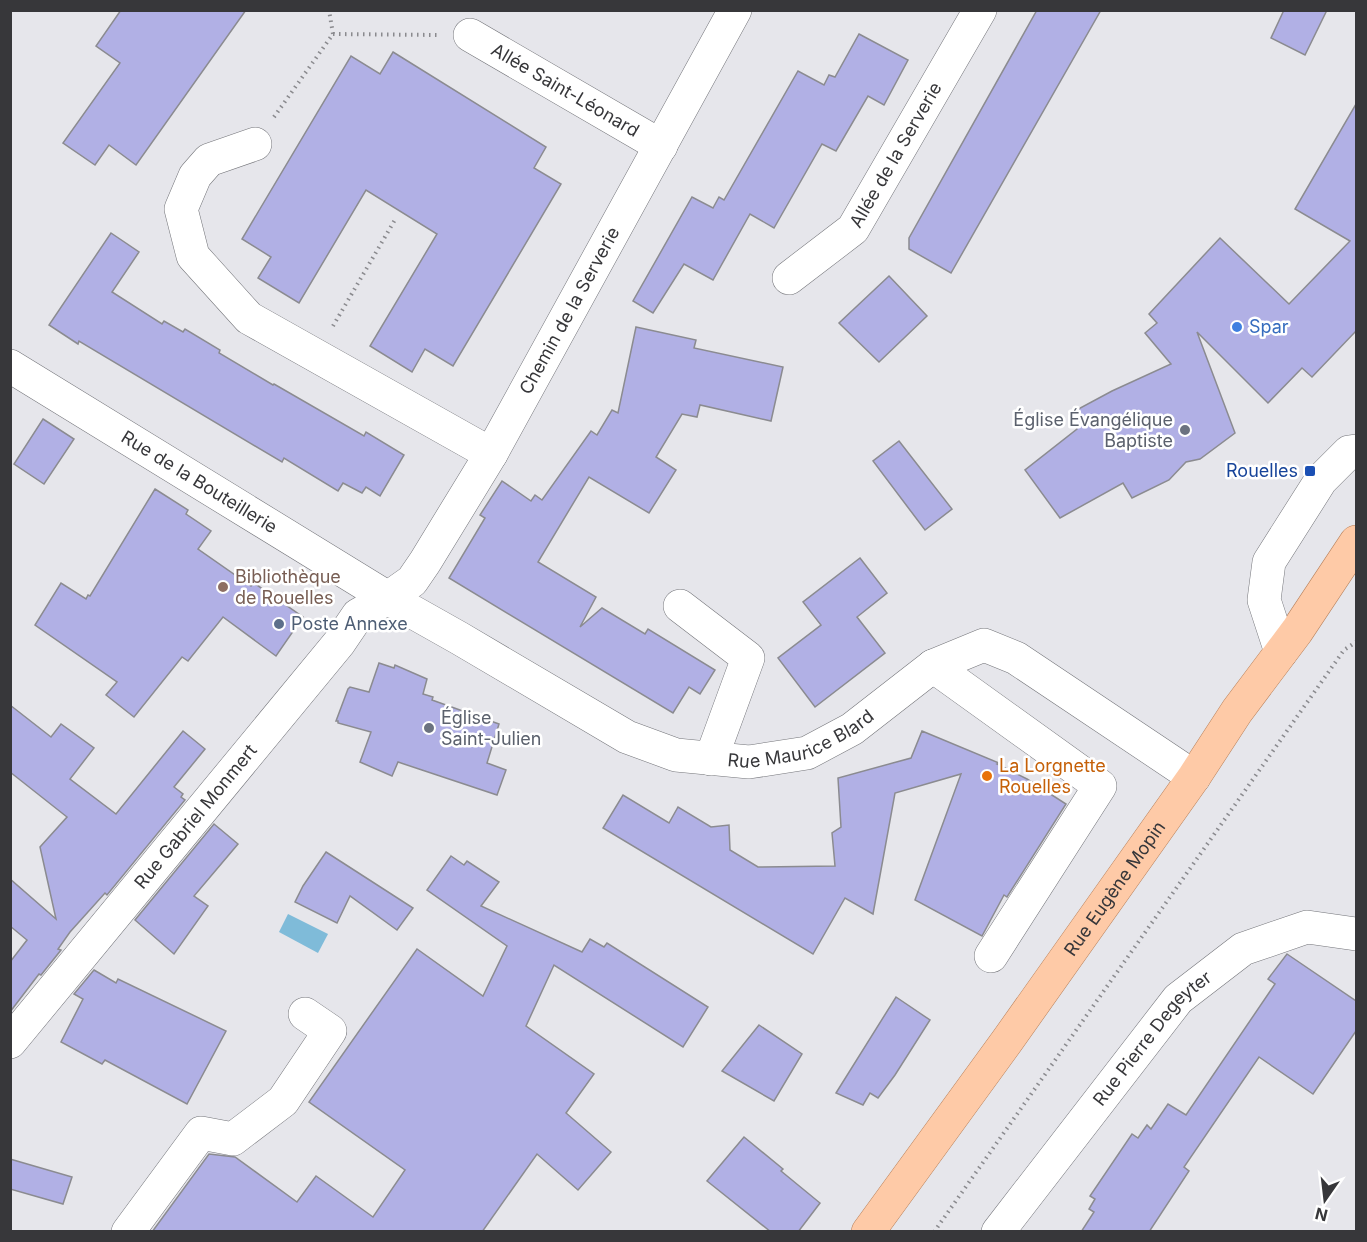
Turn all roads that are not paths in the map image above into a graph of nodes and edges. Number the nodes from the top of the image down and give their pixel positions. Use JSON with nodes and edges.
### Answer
{"nodes":[{"id":1,"x":735,"y":10,"type":"edge"},
{"id":2,"x":980,"y":10,"type":"edge"},
{"id":3,"x":470,"y":35,"type":"road end"},
{"id":4,"x":255,"y":144,"type":"road end"},
{"id":5,"x":661,"y":146,"type":"junction"},
{"id":6,"x":789,"y":278,"type":"dead end"},
{"id":7,"x":10,"y":366,"type":"edge"},
{"id":8,"x":1356,"y":452,"type":"edge"},
{"id":9,"x":491,"y":454,"type":"junction"},
{"id":10,"x":1356,"y":542,"type":"edge"},
{"id":11,"x":388,"y":598,"type":"junction"},
{"id":12,"x":680,"y":606,"type":"dead end"},
{"id":13,"x":1281,"y":652,"type":"junction"},
{"id":14,"x":933,"y":666,"type":"junction"},
{"id":15,"x":711,"y":759,"type":"junction"},
{"id":16,"x":1194,"y":777,"type":"junction"},
{"id":17,"x":1356,"y":934,"type":"edge"},
{"id":18,"x":991,"y":956,"type":"dead end"},
{"id":19,"x":305,"y":1014,"type":"dead end"},
{"id":20,"x":10,"y":1042,"type":"edge"},
{"id":21,"x":128,"y":1232,"type":"edge"},
{"id":22,"x":868,"y":1232,"type":"edge"},
{"id":23,"x":998,"y":1232,"type":"edge"}],
"edges":[{"from":1,"to":5,"type":"street","name":"Chemin de la Serverie"},
{"from":2,"to":6,"type":"street","name":"Allée de la Serverie"},
{"from":3,"to":5,"type":"street","name":"Allée Saint-Léonard"},
{"from":4,"to":9,"type":"street"},
{"from":5,"to":9,"type":"street","name":"Chemin de la Serverie"},
{"from":7,"to":11,"type":"street","name":"Rue de la Bouteillerie"},
{"from":8,"to":13,"type":"street"},
{"from":9,"to":11,"type":"street","name":"Chemin de la Serverie"},
{"from":10,"to":13,"type":"main road","name":"Rue Eugène Mopin"},
{"from":11,"to":15,"type":"street","name":"Rue Maurice Blard"},
{"from":11,"to":20,"type":"street","name":"Rue Gabriel Monmert"},
{"from":12,"to":15,"type":"street"},
{"from":13,"to":16,"type":"main road","name":"Rue Eugène Mopin"},
{"from":14,"to":15,"type":"street","name":"Rue Maurice Blard"},
{"from":14,"to":16,"type":"street","name":"Rue Maurice Blard"},
{"from":14,"to":18,"type":"street"},
{"from":16,"to":22,"type":"main road","name":"Rue Eugène Mopin"},
{"from":17,"to":23,"type":"street","name":"Rue Pierre Degeyter"},
{"from":19,"to":21,"type":"street"}]}
